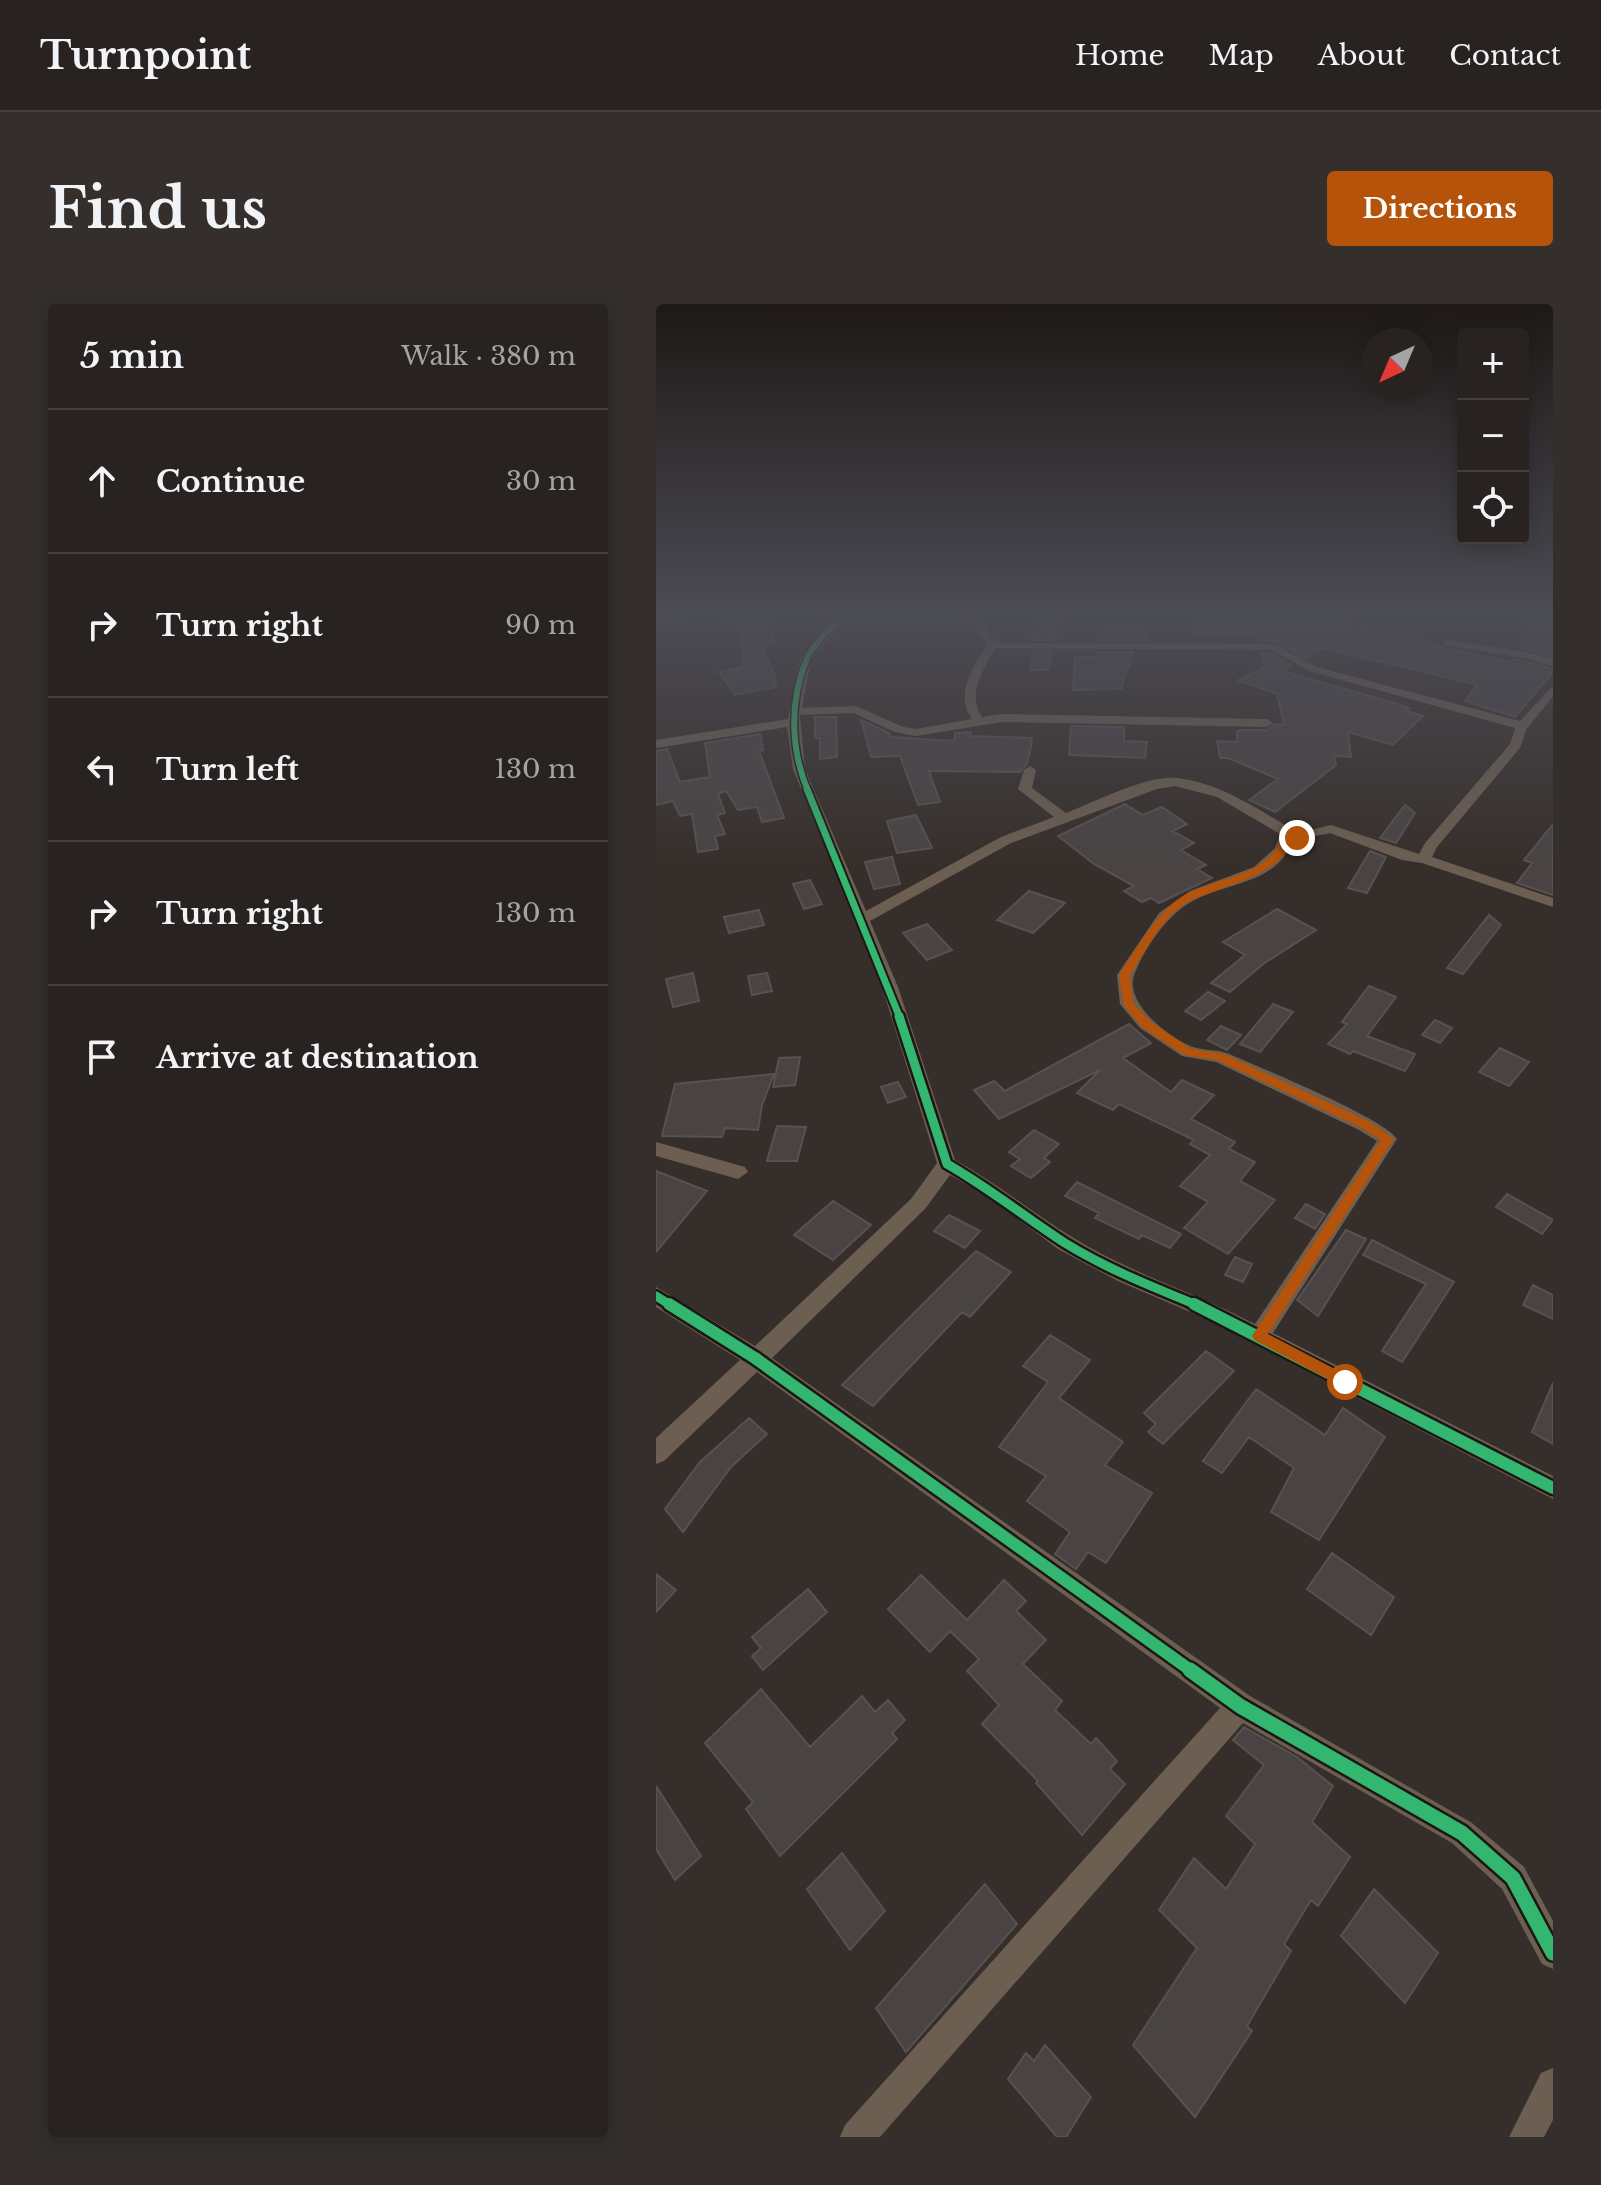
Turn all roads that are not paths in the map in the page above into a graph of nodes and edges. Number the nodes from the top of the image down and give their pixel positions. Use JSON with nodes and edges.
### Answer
{"nodes":[{"id":1,"x":798,"y":698,"type":"edge"},
{"id":2,"x":968,"y":698,"type":"edge"},
{"id":3,"x":1418,"y":698,"type":"edge"},
{"id":4,"x":1546,"y":698,"type":"edge"},
{"id":5,"x":794,"y":717,"type":"junction"},
{"id":6,"x":978,"y":719,"type":"junction"},
{"id":7,"x":1267,"y":723,"type":"dead end"},
{"id":8,"x":1523,"y":726,"type":"junction"},
{"id":9,"x":656,"y":744,"type":"edge"},
{"id":10,"x":1030,"y":770,"type":"dead end"},
{"id":11,"x":1062,"y":817,"type":"junction"},
{"id":12,"x":1287,"y":834,"type":"junction"},
{"id":13,"x":1424,"y":859,"type":"junction"},
{"id":14,"x":1553,"y":903,"type":"edge"},
{"id":15,"x":862,"y":919,"type":"junction"},
{"id":16,"x":656,"y":1149,"type":"edge"},
{"id":17,"x":947,"y":1164,"type":"junction"},
{"id":18,"x":738,"y":1172,"type":"dead end"},
{"id":19,"x":656,"y":1296,"type":"edge"},
{"id":20,"x":1259,"y":1336,"type":"junction"},
{"id":21,"x":755,"y":1358,"type":"junction"},
{"id":22,"x":656,"y":1453,"type":"edge"},
{"id":23,"x":1553,"y":1488,"type":"edge"},
{"id":24,"x":1240,"y":1706,"type":"junction"},
{"id":25,"x":1553,"y":1953,"type":"edge"},
{"id":26,"x":1553,"y":2085,"type":"edge"},
{"id":27,"x":857,"y":2137,"type":"edge"},
{"id":28,"x":1526,"y":2137,"type":"edge"}],
"edges":[{"from":1,"to":5,"type":"street"},
{"from":2,"to":6,"type":"street"},
{"from":3,"to":8,"type":"street"},
{"from":4,"to":8,"type":"street"},
{"from":5,"to":6,"type":"street"},
{"from":5,"to":9,"type":"street"},
{"from":5,"to":15,"type":"street"},
{"from":6,"to":7,"type":"street"},
{"from":8,"to":13,"type":"street"},
{"from":10,"to":11,"type":"street"},
{"from":11,"to":12,"type":"street"},
{"from":11,"to":15,"type":"street"},
{"from":12,"to":13,"type":"street"},
{"from":12,"to":20,"type":"street"},
{"from":13,"to":14,"type":"street"},
{"from":15,"to":17,"type":"street"},
{"from":16,"to":18,"type":"street"},
{"from":17,"to":20,"type":"street"},
{"from":17,"to":21,"type":"street"},
{"from":19,"to":21,"type":"street"},
{"from":20,"to":23,"type":"street"},
{"from":21,"to":22,"type":"street"},
{"from":21,"to":24,"type":"street"},
{"from":24,"to":25,"type":"street"},
{"from":24,"to":27,"type":"street"},
{"from":26,"to":28,"type":"street"}]}
